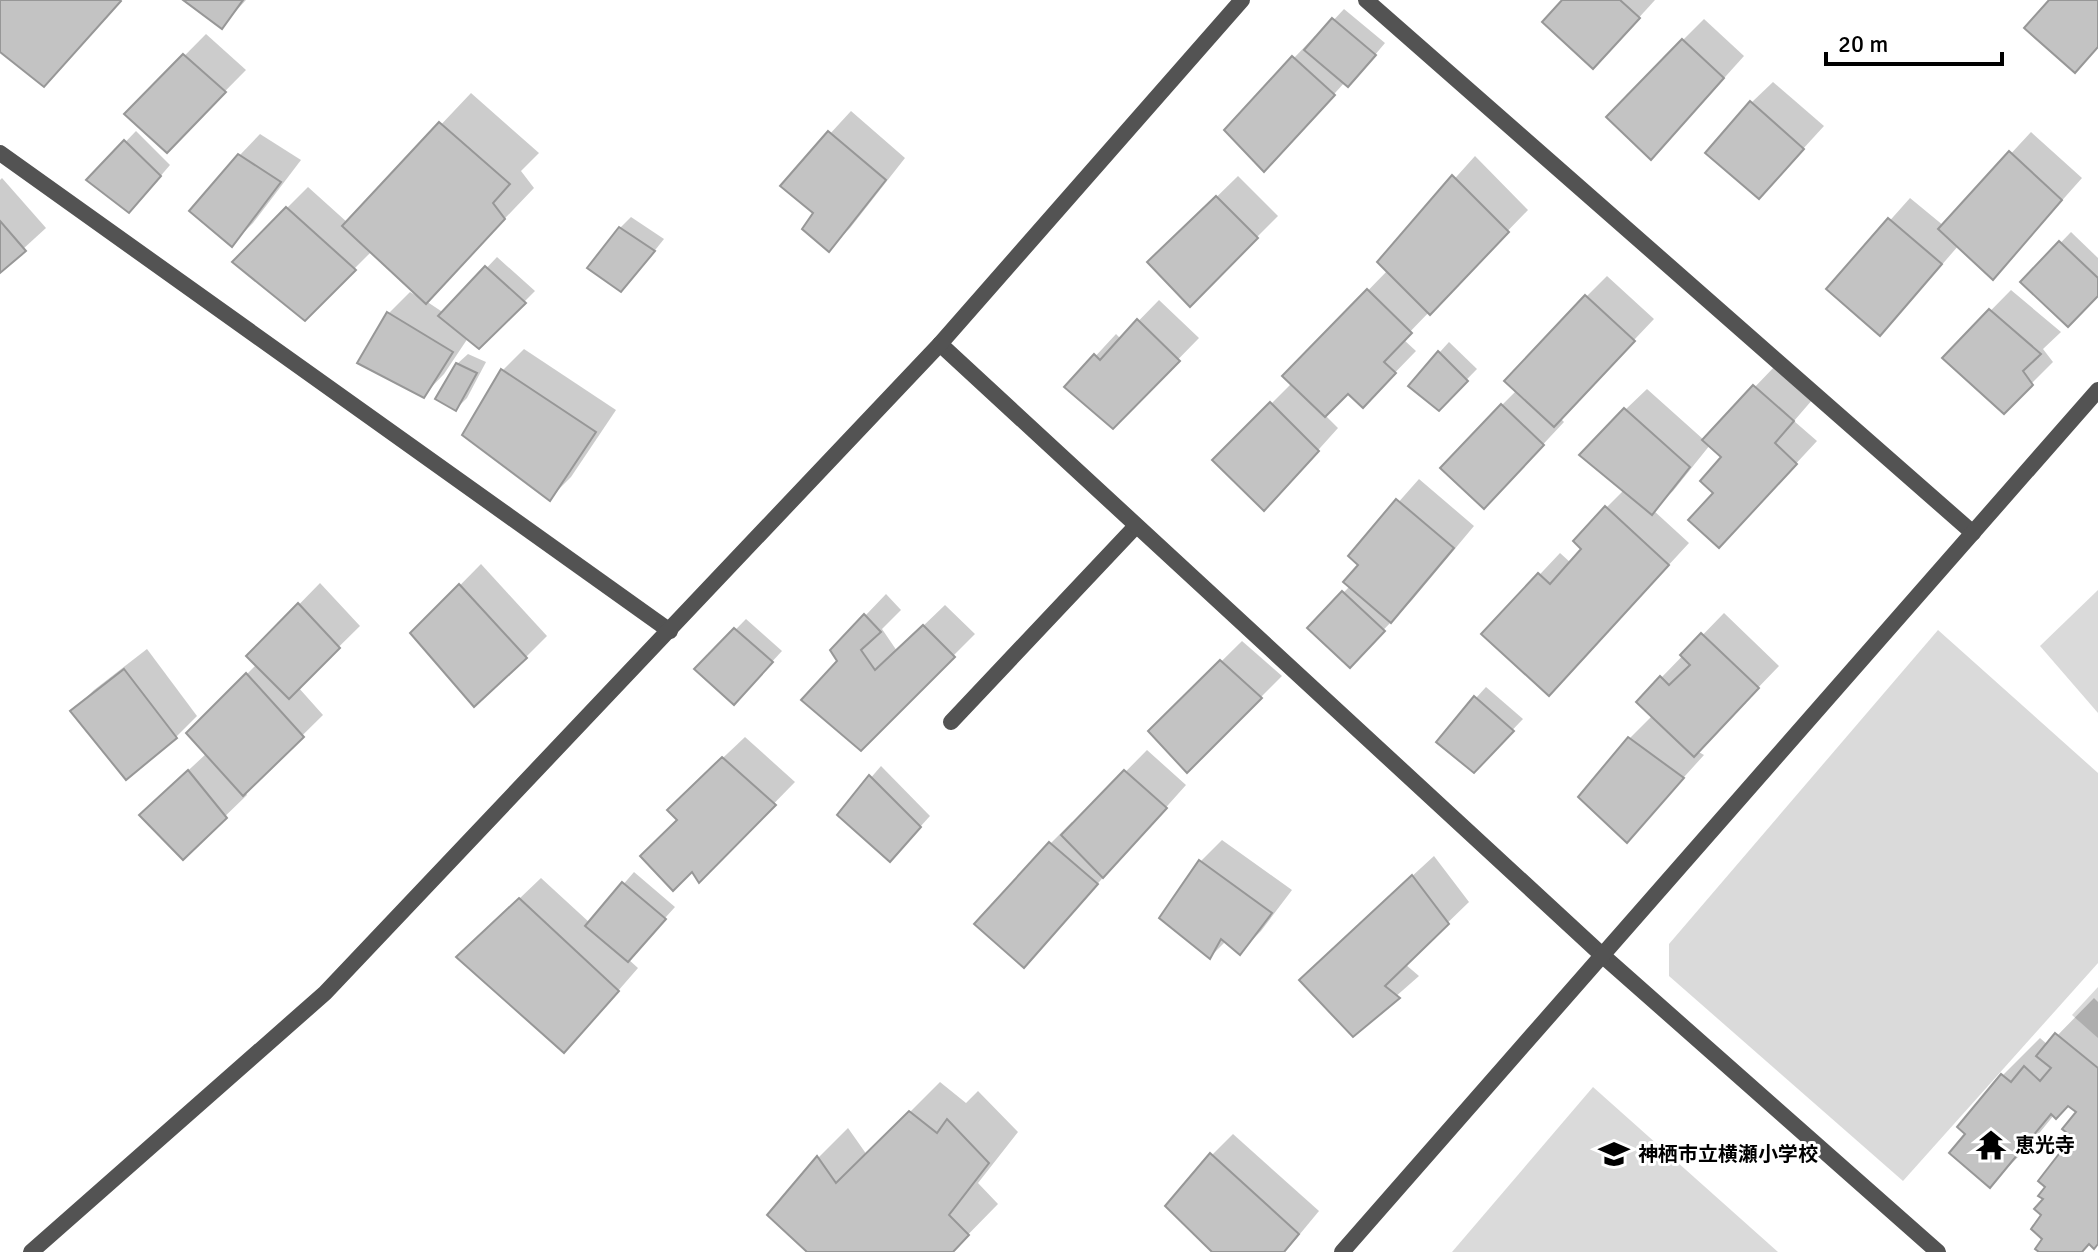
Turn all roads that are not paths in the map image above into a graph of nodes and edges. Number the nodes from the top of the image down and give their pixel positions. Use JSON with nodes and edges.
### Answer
{"nodes":[{"id":1,"x":1242,"y":0,"type":"edge"},
{"id":2,"x":1366,"y":0,"type":"edge"},
{"id":3,"x":0,"y":153,"type":"edge"},
{"id":4,"x":940,"y":344,"type":"junction"},
{"id":5,"x":2098,"y":390,"type":"edge"},
{"id":6,"x":1136,"y":526,"type":"junction"},
{"id":7,"x":1973,"y":533,"type":"junction"},
{"id":8,"x":670,"y":631,"type":"junction"},
{"id":9,"x":951,"y":722,"type":"dead end"},
{"id":10,"x":1602,"y":955,"type":"junction"},
{"id":11,"x":31,"y":1252,"type":"edge"},
{"id":12,"x":1342,"y":1252,"type":"edge"},
{"id":13,"x":1938,"y":1252,"type":"edge"}],
"edges":[{"from":1,"to":4,"type":"street"},
{"from":2,"to":7,"type":"street"},
{"from":3,"to":8,"type":"street"},
{"from":4,"to":6,"type":"street"},
{"from":4,"to":8,"type":"street"},
{"from":5,"to":7,"type":"street"},
{"from":6,"to":9,"type":"street"},
{"from":6,"to":10,"type":"street"},
{"from":7,"to":10,"type":"street"},
{"from":8,"to":11,"type":"street"},
{"from":10,"to":12,"type":"street"},
{"from":10,"to":13,"type":"street"}]}
